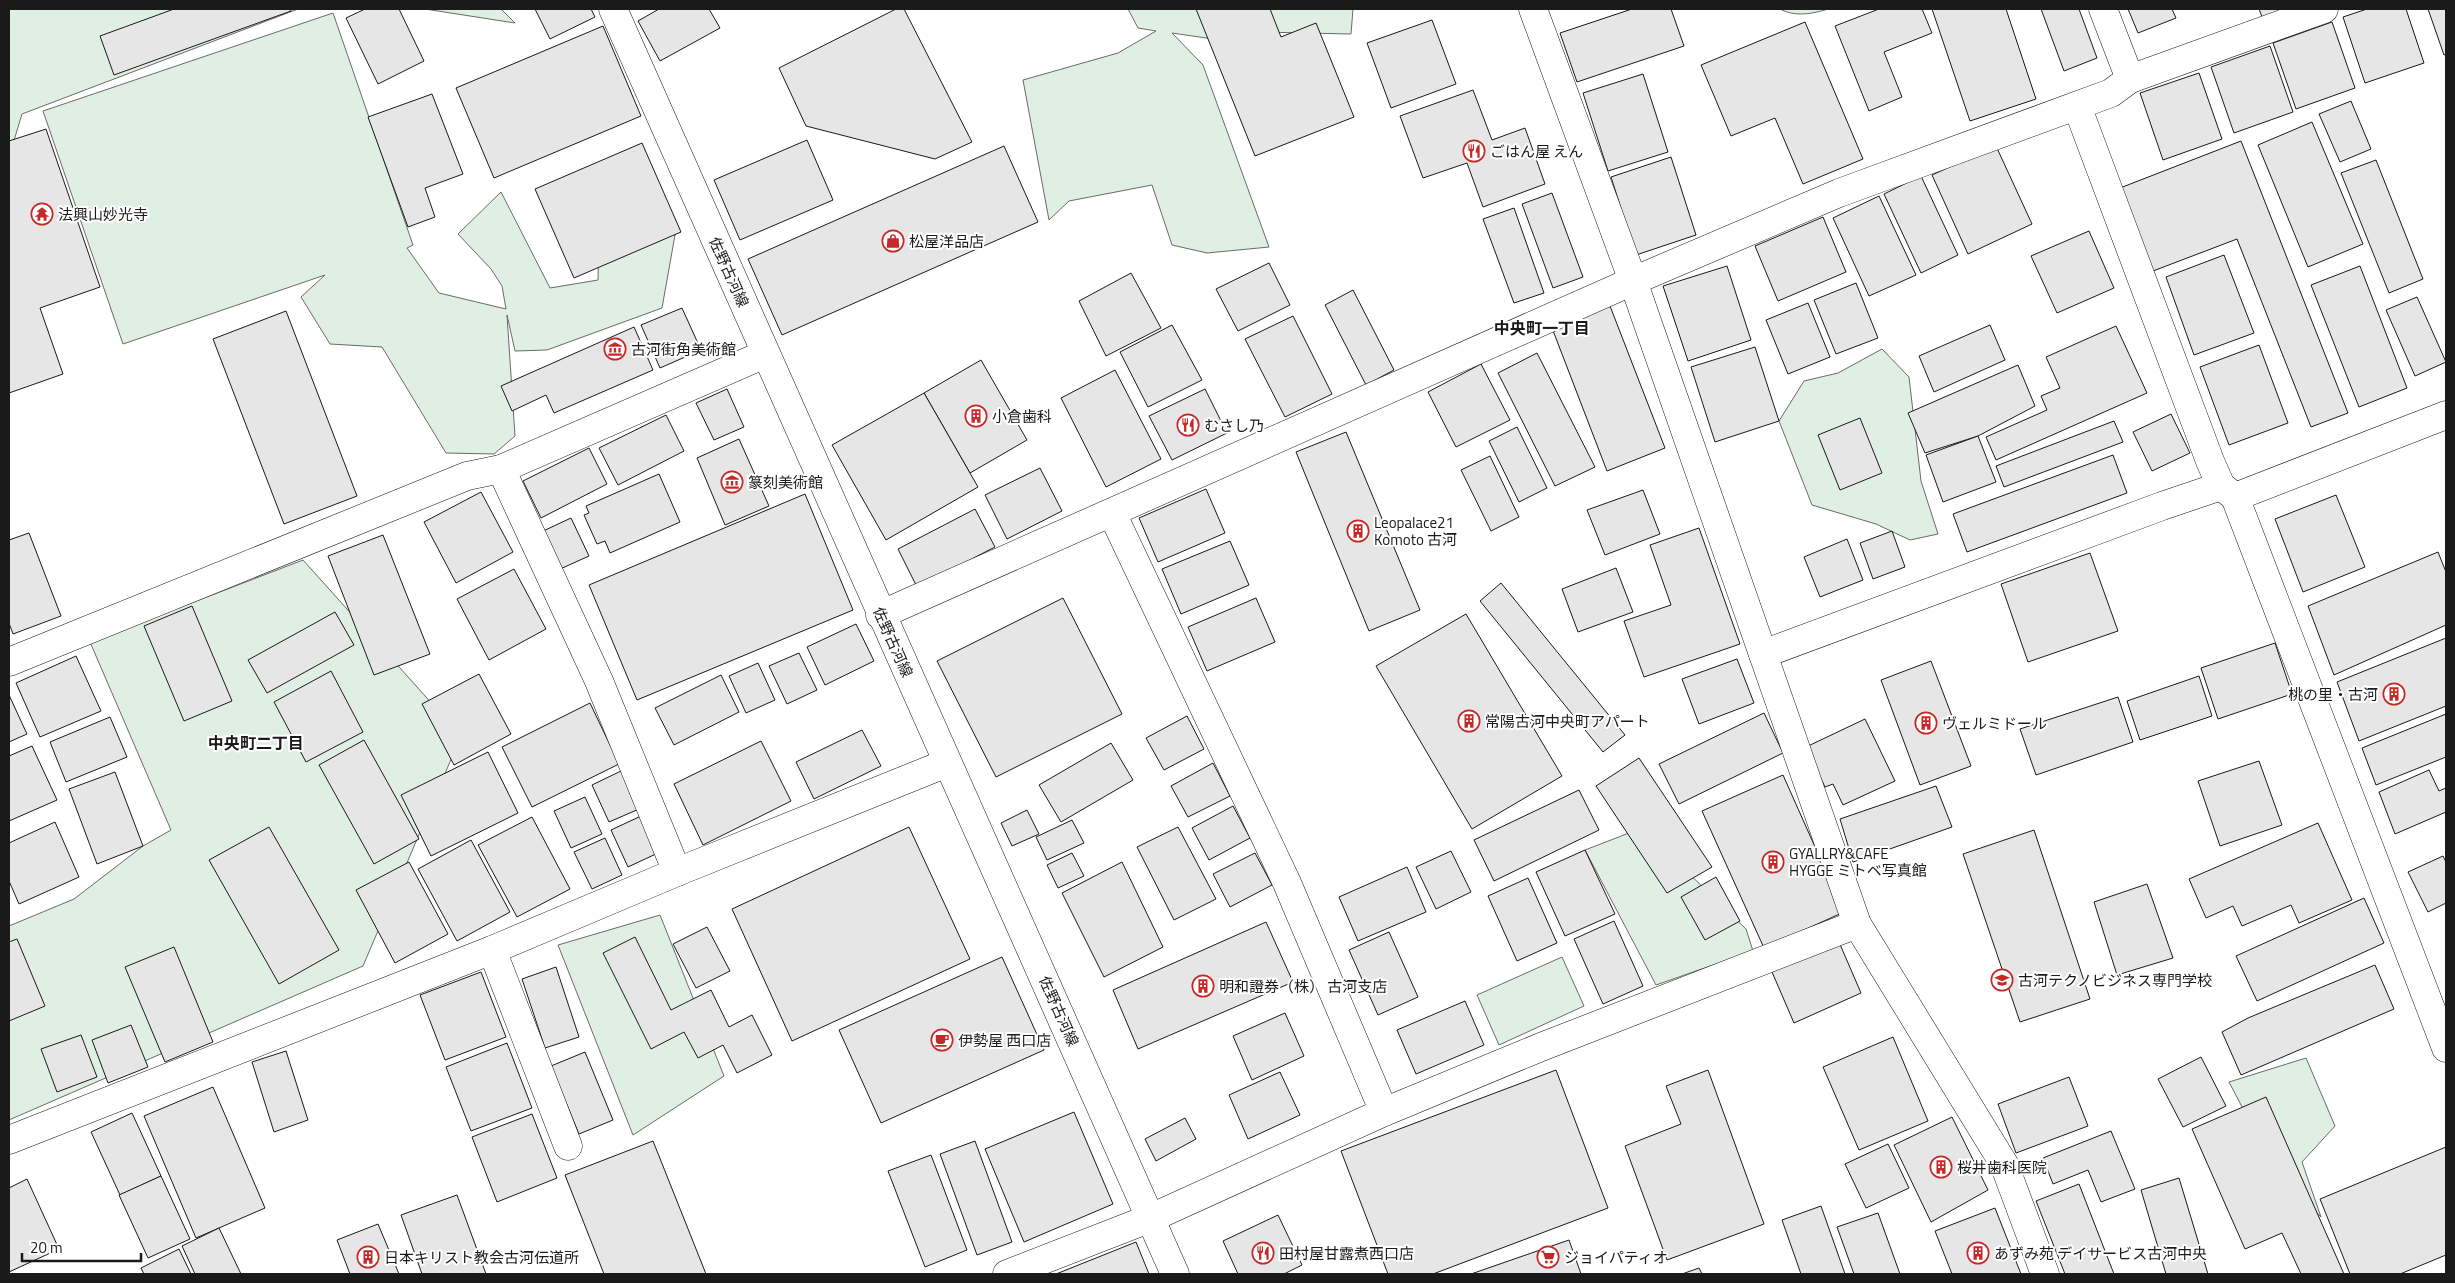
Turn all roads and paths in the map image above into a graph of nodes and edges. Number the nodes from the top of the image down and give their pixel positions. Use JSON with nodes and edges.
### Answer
{"nodes":[{"id":1,"x":613,"y":9,"type":"edge"},
{"id":2,"x":1533,"y":9,"type":"edge"},
{"id":3,"x":2103,"y":9,"type":"edge"},
{"id":4,"x":2324,"y":9,"type":"edge"},
{"id":5,"x":2130,"y":79,"type":"junction"},
{"id":6,"x":2077,"y":106,"type":"junction"},
{"id":7,"x":1632,"y":281,"type":"junction"},
{"id":8,"x":766,"y":354,"type":"junction"},
{"id":9,"x":2446,"y":415,"type":"edge"},
{"id":10,"x":501,"y":469,"type":"junction"},
{"id":11,"x":2228,"y":492,"type":"junction"},
{"id":12,"x":1112,"y":513,"type":"junction"},
{"id":13,"x":880,"y":615,"type":"junction"},
{"id":14,"x":1763,"y":654,"type":"junction"},
{"id":15,"x":9,"y":662,"type":"edge"},
{"id":16,"x":947,"y":763,"type":"junction"},
{"id":17,"x":677,"y":872,"type":"junction"},
{"id":18,"x":1856,"y":924,"type":"junction"},
{"id":19,"x":492,"y":950,"type":"junction"},
{"id":20,"x":2446,"y":1045,"type":"edge"},
{"id":21,"x":1384,"y":1112,"type":"junction"},
{"id":22,"x":9,"y":1140,"type":"edge"},
{"id":23,"x":568,"y":1146,"type":"dead end"},
{"id":24,"x":1151,"y":1218,"type":"junction"},
{"id":25,"x":1007,"y":1274,"type":"edge"},
{"id":26,"x":1175,"y":1274,"type":"edge"},
{"id":27,"x":2046,"y":1274,"type":"edge"}],
"edges":[{"from":1,"to":8,"type":"street","name":"佐野古河線"},
{"from":2,"to":7,"type":"street"},
{"from":3,"to":5,"type":"street"},
{"from":4,"to":5,"type":"street"},
{"from":5,"to":6,"type":"street"},
{"from":6,"to":7,"type":"street"},
{"from":6,"to":11,"type":"street"},
{"from":7,"to":12,"type":"street"},
{"from":7,"to":14,"type":"street"},
{"from":8,"to":10,"type":"street"},
{"from":8,"to":13,"type":"street","name":"佐野古河線"},
{"from":9,"to":11,"type":"street"},
{"from":10,"to":15,"type":"street"},
{"from":10,"to":17,"type":"street"},
{"from":11,"to":14,"type":"street"},
{"from":11,"to":20,"type":"street"},
{"from":12,"to":13,"type":"street"},
{"from":12,"to":21,"type":"street"},
{"from":13,"to":16,"type":"street","name":"佐野古河線"},
{"from":14,"to":18,"type":"street"},
{"from":16,"to":17,"type":"street"},
{"from":16,"to":24,"type":"street","name":"佐野古河線"},
{"from":17,"to":19,"type":"street"},
{"from":18,"to":21,"type":"street"},
{"from":18,"to":27,"type":"street"},
{"from":19,"to":22,"type":"street"},
{"from":19,"to":23,"type":"street"},
{"from":21,"to":24,"type":"street"},
{"from":24,"to":25,"type":"street"},
{"from":24,"to":26,"type":"street","name":"佐野古河線"}]}
